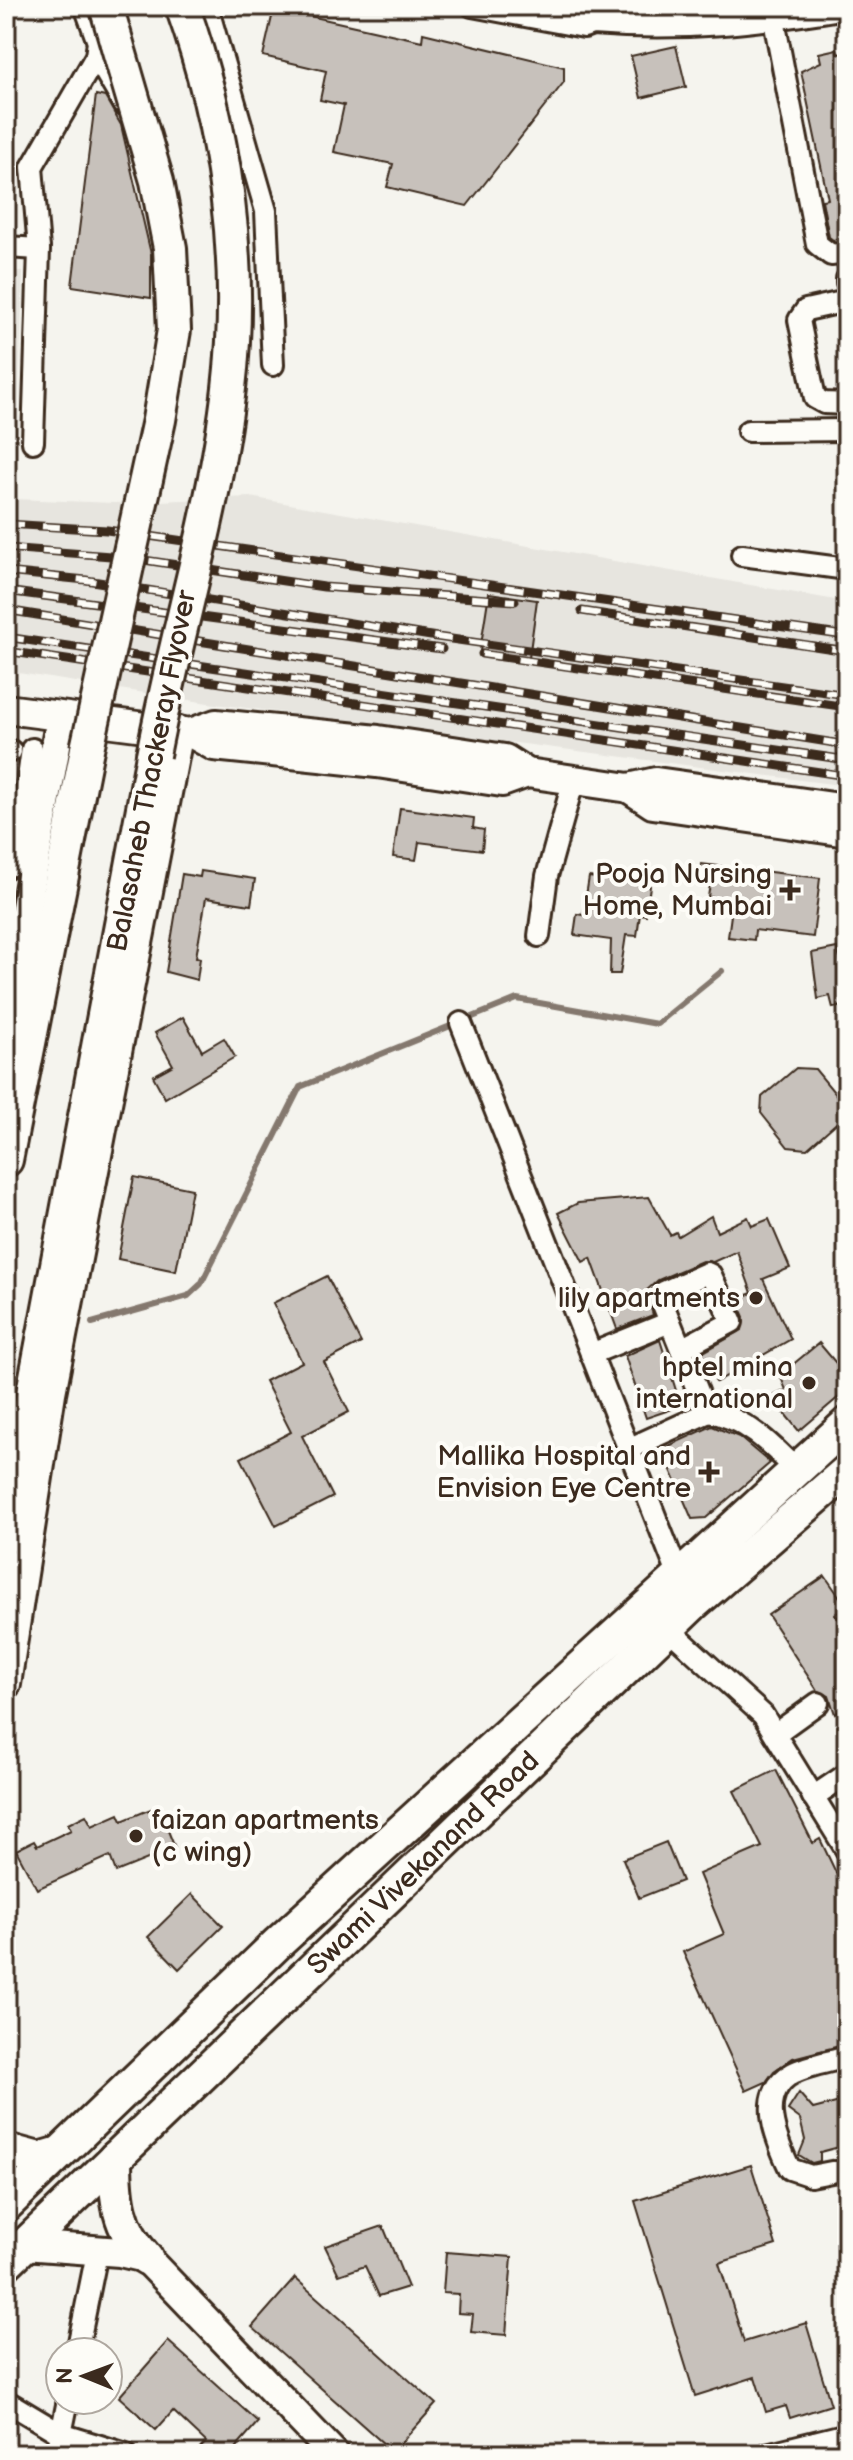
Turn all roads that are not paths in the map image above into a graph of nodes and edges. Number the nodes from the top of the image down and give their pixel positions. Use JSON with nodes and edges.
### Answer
{"nodes":[{"id":1,"x":85,"y":6,"type":"edge"},
{"id":2,"x":106,"y":6,"type":"edge"},
{"id":3,"x":182,"y":6,"type":"edge"},
{"id":4,"x":207,"y":6,"type":"edge"},
{"id":5,"x":472,"y":6,"type":"edge"},
{"id":6,"x":847,"y":8,"type":"edge"},
{"id":7,"x":774,"y":20,"type":"junction"},
{"id":8,"x":96,"y":56,"type":"junction"},
{"id":9,"x":6,"y":247,"type":"edge"},
{"id":10,"x":39,"y":249,"type":"junction"},
{"id":11,"x":847,"y":253,"type":"edge"},
{"id":12,"x":847,"y":301,"type":"edge"},
{"id":13,"x":273,"y":365,"type":"dead end"},
{"id":14,"x":847,"y":404,"type":"edge"},
{"id":15,"x":847,"y":430,"type":"edge"},
{"id":16,"x":748,"y":431,"type":"dead end"},
{"id":17,"x":33,"y":442,"type":"dead end"},
{"id":18,"x":138,"y":459,"type":"dead end"},
{"id":19,"x":742,"y":555,"type":"dead end"},
{"id":20,"x":847,"y":569,"type":"edge"},
{"id":21,"x":6,"y":709,"type":"edge"},
{"id":22,"x":61,"y":718,"type":"junction"},
{"id":23,"x":195,"y":737,"type":"junction"},
{"id":24,"x":16,"y":750,"type":"edge"},
{"id":25,"x":574,"y":779,"type":"junction"},
{"id":26,"x":716,"y":802,"type":"junction"},
{"id":27,"x":847,"y":809,"type":"edge"},
{"id":28,"x":847,"y":832,"type":"edge"},
{"id":29,"x":6,"y":868,"type":"edge"},
{"id":30,"x":539,"y":936,"type":"dead end"},
{"id":31,"x":6,"y":1015,"type":"edge"},
{"id":32,"x":461,"y":1023,"type":"dead end"},
{"id":33,"x":6,"y":1160,"type":"edge"},
{"id":34,"x":670,"y":1322,"type":"junction"},
{"id":35,"x":681,"y":1349,"type":"junction"},
{"id":36,"x":591,"y":1354,"type":"junction"},
{"id":37,"x":709,"y":1412,"type":"junction"},
{"id":38,"x":847,"y":1424,"type":"edge"},
{"id":39,"x":628,"y":1449,"type":"junction"},
{"id":40,"x":796,"y":1470,"type":"junction"},
{"id":41,"x":847,"y":1471,"type":"edge"},
{"id":42,"x":6,"y":1536,"type":"edge"},
{"id":43,"x":685,"y":1592,"type":"junction"},
{"id":44,"x":657,"y":1618,"type":"junction"},
{"id":45,"x":6,"y":1684,"type":"edge"},
{"id":46,"x":818,"y":1703,"type":"dead end"},
{"id":47,"x":775,"y":1734,"type":"junction"},
{"id":48,"x":847,"y":1774,"type":"edge"},
{"id":49,"x":813,"y":1797,"type":"junction"},
{"id":50,"x":847,"y":1851,"type":"edge"},
{"id":51,"x":847,"y":2057,"type":"edge"},
{"id":52,"x":6,"y":2150,"type":"edge"},
{"id":53,"x":56,"y":2154,"type":"junction"},
{"id":54,"x":115,"y":2158,"type":"junction"},
{"id":55,"x":847,"y":2169,"type":"edge"},
{"id":56,"x":6,"y":2205,"type":"edge"},
{"id":57,"x":6,"y":2214,"type":"edge"},
{"id":58,"x":97,"y":2253,"type":"junction"},
{"id":59,"x":15,"y":2254,"type":"edge"},
{"id":60,"x":146,"y":2258,"type":"junction"},
{"id":61,"x":80,"y":2336,"type":"edge"},
{"id":62,"x":6,"y":2401,"type":"edge"},
{"id":63,"x":65,"y":2416,"type":"edge"},
{"id":64,"x":847,"y":2434,"type":"edge"},
{"id":65,"x":59,"y":2444,"type":"edge"},
{"id":66,"x":126,"y":2454,"type":"edge"},
{"id":67,"x":334,"y":2454,"type":"edge"},
{"id":68,"x":766,"y":2454,"type":"edge"}],
"edges":[{"from":1,"to":8,"type":"street"},
{"from":2,"to":33,"type":"main road","bridge":true},
{"from":3,"to":42,"type":"main road","name":"Balasaheb Thackeray Flyover","bridge":true},
{"from":4,"to":13,"type":"street"},
{"from":5,"to":7,"type":"street"},
{"from":6,"to":7,"type":"street"},
{"from":7,"to":11,"type":"street"},
{"from":8,"to":10,"type":"street"},
{"from":8,"to":18,"type":"street"},
{"from":9,"to":10,"type":"street"},
{"from":10,"to":17,"type":"street"},
{"from":12,"to":14,"type":"street"},
{"from":15,"to":16,"type":"street"},
{"from":19,"to":20,"type":"street"},
{"from":21,"to":22,"type":"street"},
{"from":22,"to":23,"type":"street"},
{"from":22,"to":31,"type":"street"},
{"from":23,"to":25,"type":"street"},
{"from":23,"to":45,"type":"street"},
{"from":24,"to":29,"type":"street"},
{"from":25,"to":26,"type":"street"},
{"from":25,"to":30,"type":"street"},
{"from":26,"to":27,"type":"street"},
{"from":26,"to":28,"type":"street"},
{"from":32,"to":36,"type":"street"},
{"from":34,"to":35,"type":"street"},
{"from":34,"to":35,"type":"street"},
{"from":34,"to":36,"type":"street"},
{"from":35,"to":37,"type":"street"},
{"from":36,"to":39,"type":"street"},
{"from":37,"to":39,"type":"street"},
{"from":37,"to":40,"type":"street"},
{"from":38,"to":40,"type":"main road","name":"Swami Vivekanand Road"},
{"from":39,"to":43,"type":"street"},
{"from":40,"to":43,"type":"main road","name":"Swami Vivekanand Road"},
{"from":41,"to":43,"type":"main road","name":"Swami Vivekanand Road"},
{"from":43,"to":44,"type":"main road","name":"Swami Vivekanand Road"},
{"from":44,"to":47,"type":"street"},
{"from":44,"to":53,"type":"main road","name":"Swami Vivekanand Road"},
{"from":44,"to":54,"type":"main road","name":"Swami Vivekanand Road"},
{"from":46,"to":47,"type":"street"},
{"from":47,"to":49,"type":"street"},
{"from":48,"to":49,"type":"street"},
{"from":49,"to":50,"type":"street"},
{"from":51,"to":55,"type":"street"},
{"from":52,"to":53,"type":"main road"},
{"from":53,"to":56,"type":"main road","name":"Swami Vivekanand Road"},
{"from":54,"to":59,"type":"main road","name":"Swami Vivekanand Road"},
{"from":54,"to":60,"type":"main road"},
{"from":57,"to":59,"type":"main road"},
{"from":58,"to":59,"type":"street"},
{"from":58,"to":60,"type":"street"},
{"from":58,"to":61,"type":"street"},
{"from":60,"to":67,"type":"street"},
{"from":62,"to":65,"type":"street"},
{"from":63,"to":65,"type":"street"},
{"from":64,"to":68,"type":"street"},
{"from":65,"to":66,"type":"street"}]}
